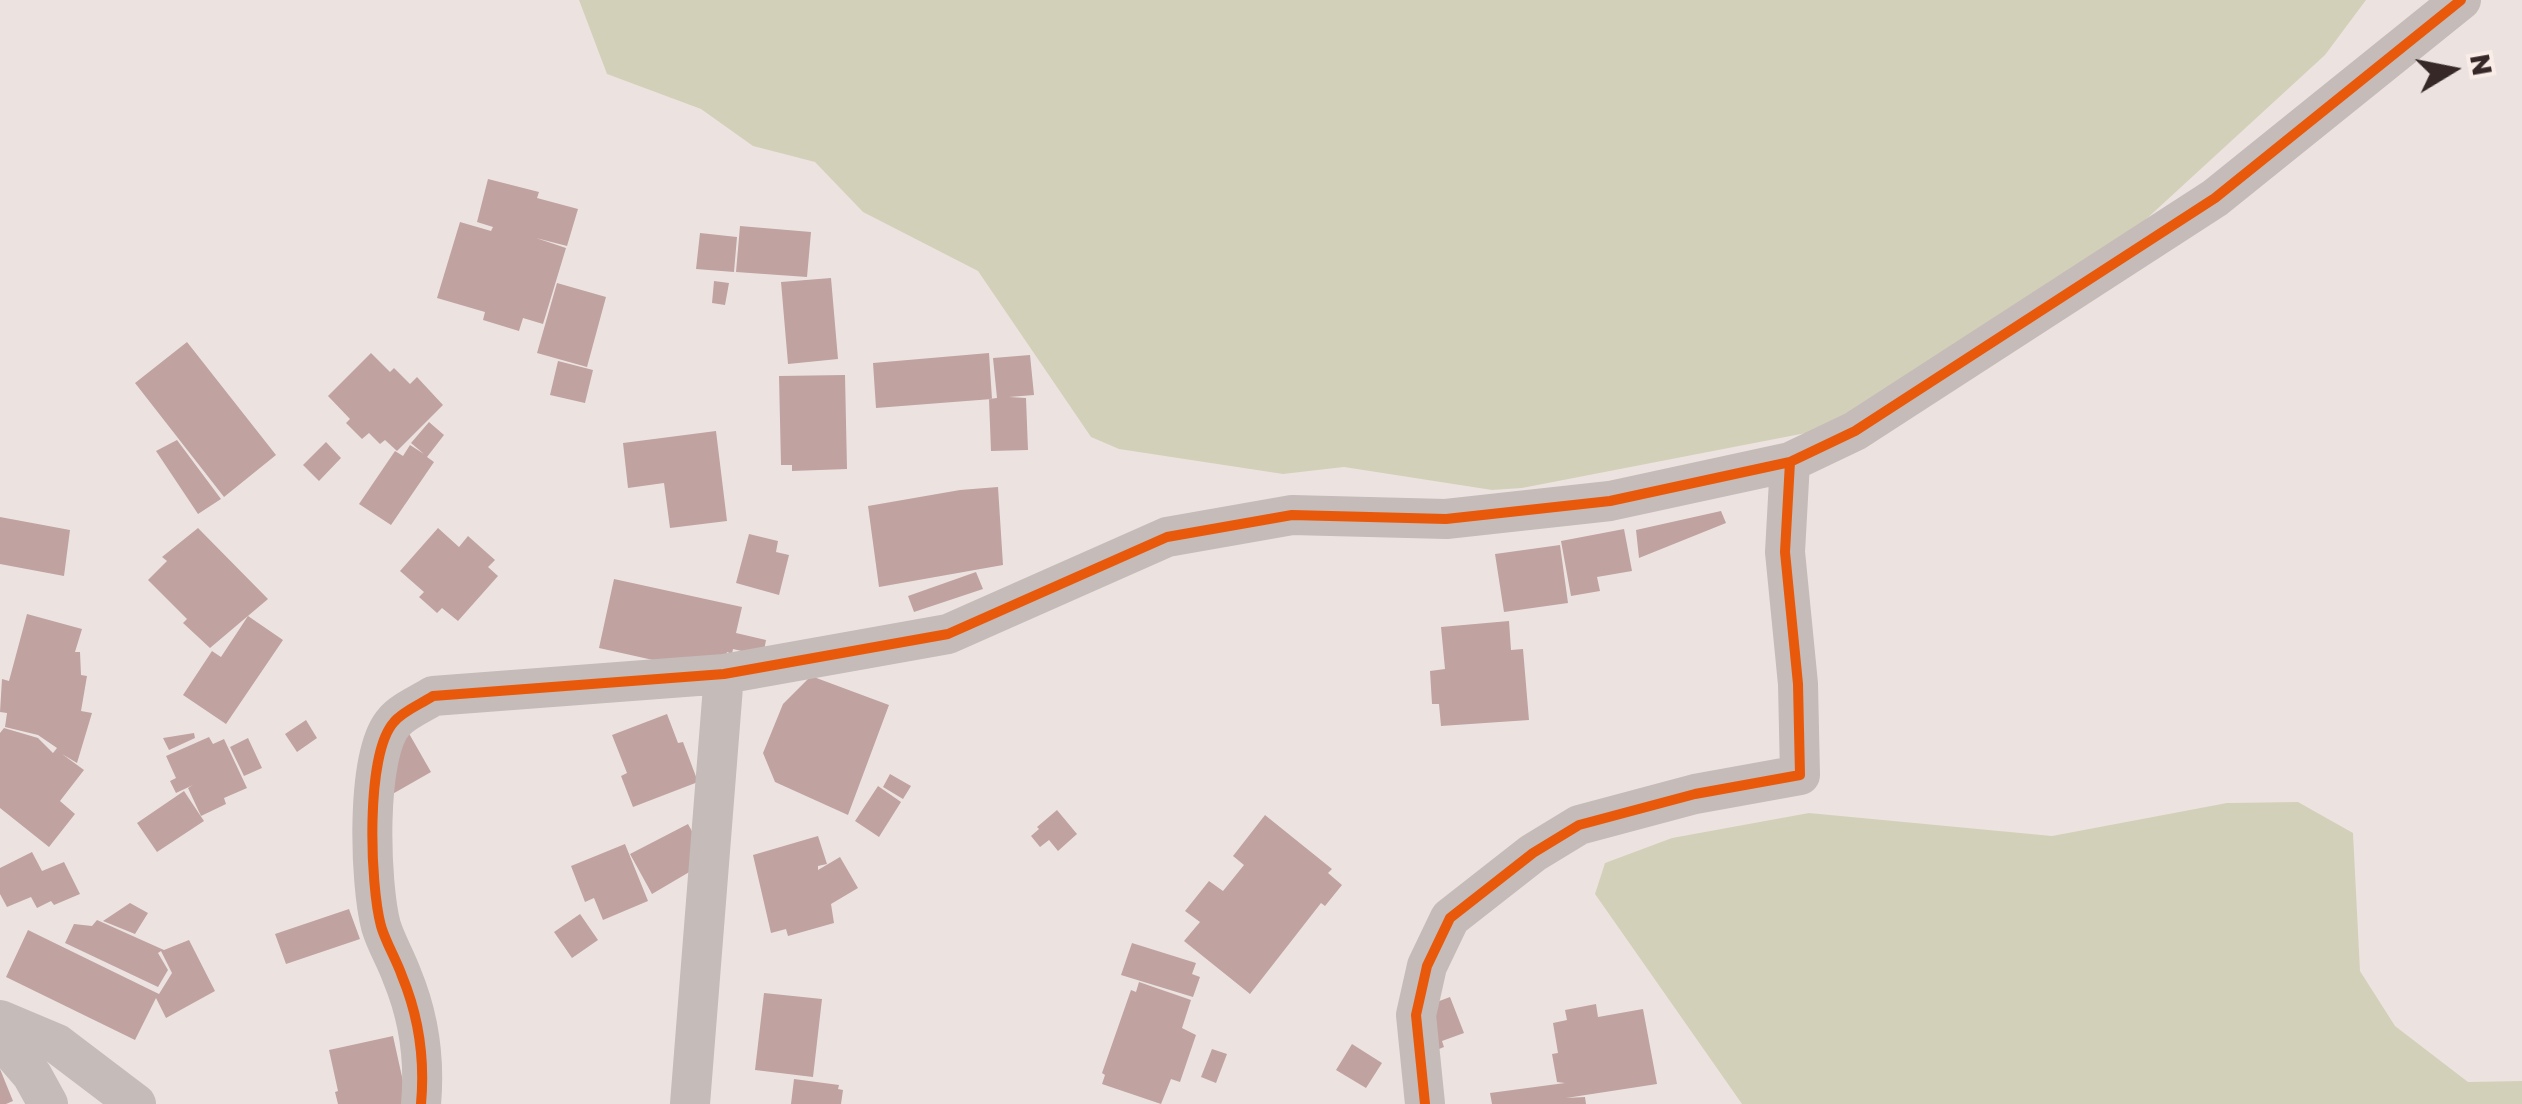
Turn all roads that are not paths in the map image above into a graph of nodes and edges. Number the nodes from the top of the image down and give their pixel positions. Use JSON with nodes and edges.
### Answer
{"nodes":[{"id":1,"x":2461,"y":0,"type":"edge"},
{"id":2,"x":1790,"y":462,"type":"junction"},
{"id":3,"x":724,"y":674,"type":"junction"},
{"id":4,"x":0,"y":1020,"type":"edge"},
{"id":5,"x":0,"y":1038,"type":"edge"},
{"id":6,"x":48,"y":1104,"type":"edge"},
{"id":7,"x":136,"y":1104,"type":"edge"},
{"id":8,"x":421,"y":1104,"type":"edge"},
{"id":9,"x":690,"y":1104,"type":"edge"},
{"id":10,"x":1424,"y":1104,"type":"edge"}],
"edges":[{"from":1,"to":2,"type":"street"},
{"from":2,"to":3,"type":"street"},
{"from":2,"to":10,"type":"street"},
{"from":3,"to":8,"type":"street"},
{"from":3,"to":9,"type":"street"},
{"from":4,"to":7,"type":"street"},
{"from":5,"to":6,"type":"street"}]}
